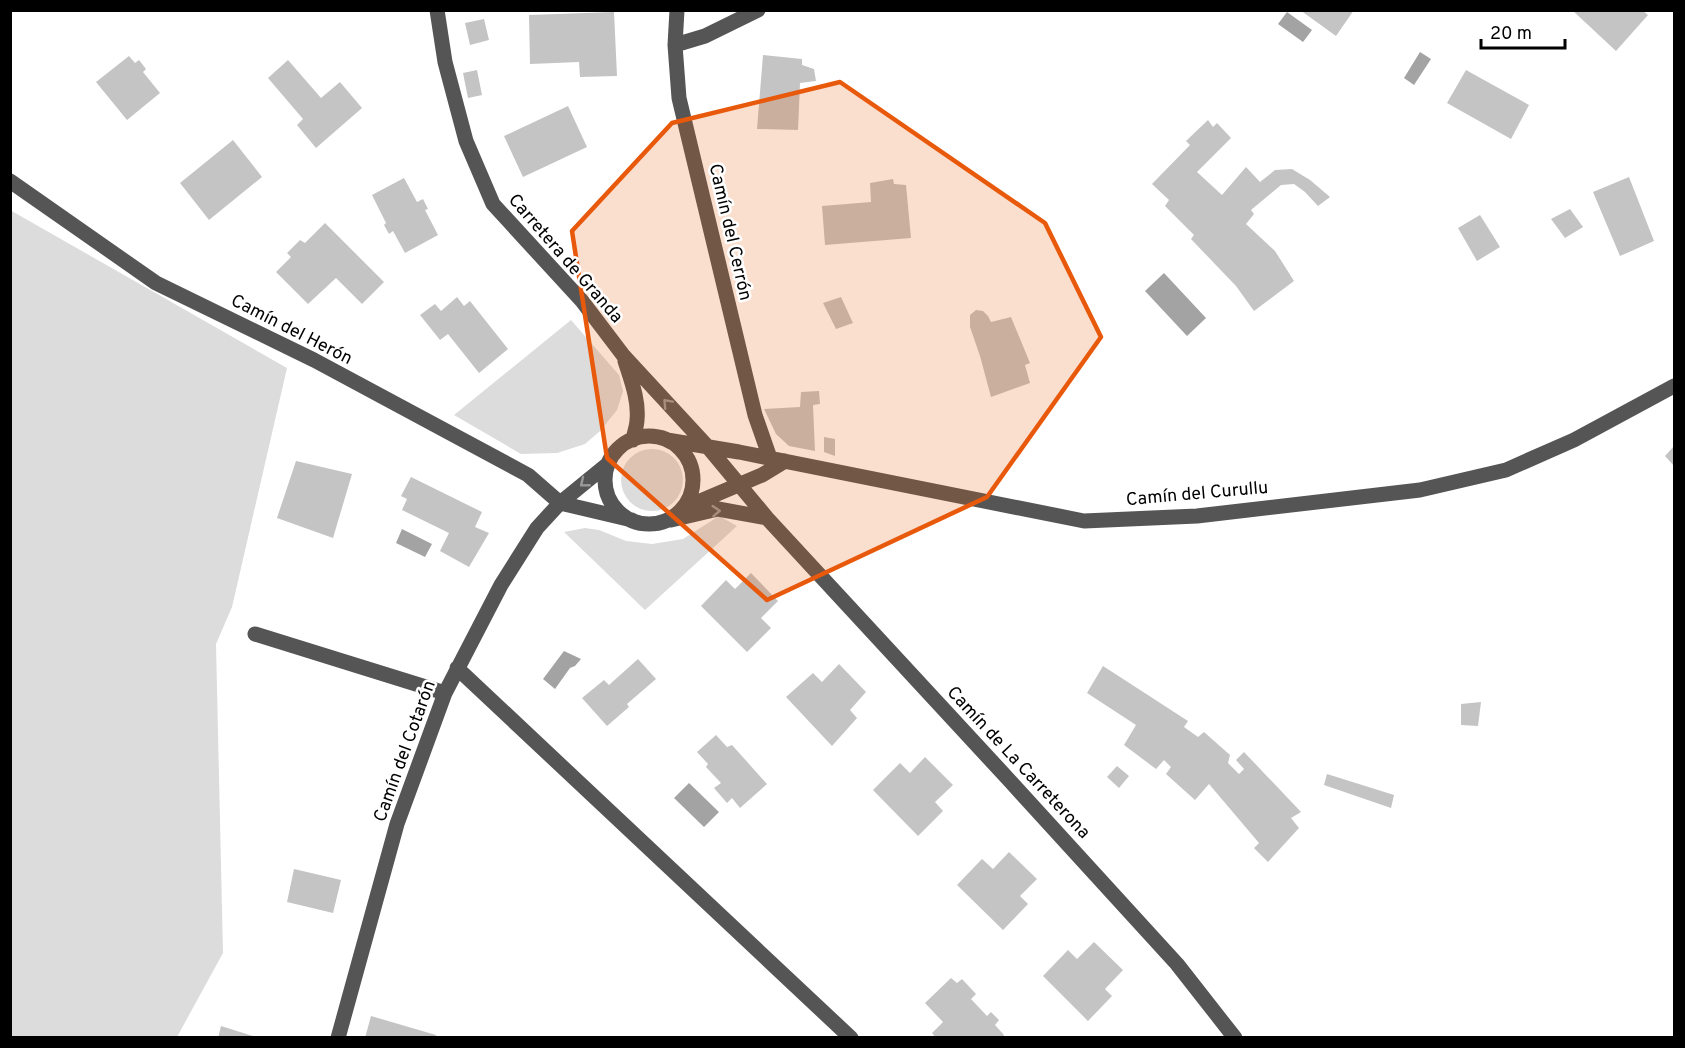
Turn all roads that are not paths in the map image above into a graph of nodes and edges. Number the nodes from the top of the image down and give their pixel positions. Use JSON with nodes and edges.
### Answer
{"nodes":[{"id":1,"x":437,"y":10,"type":"edge"},
{"id":2,"x":677,"y":10,"type":"edge"},
{"id":3,"x":758,"y":10,"type":"edge"},
{"id":4,"x":675,"y":45,"type":"junction"},
{"id":5,"x":10,"y":181,"type":"edge"},
{"id":6,"x":623,"y":355,"type":"junction"},
{"id":7,"x":1674,"y":386,"type":"edge"},
{"id":8,"x":633,"y":440,"type":"junction"},
{"id":9,"x":667,"y":440,"type":"junction"},
{"id":10,"x":707,"y":446,"type":"junction"},
{"id":11,"x":778,"y":459,"type":"junction"},
{"id":12,"x":609,"y":463,"type":"junction"},
{"id":13,"x":762,"y":475,"type":"junction"},
{"id":14,"x":740,"y":485,"type":"junction"},
{"id":15,"x":560,"y":503,"type":"junction"},
{"id":16,"x":687,"y":503,"type":"junction"},
{"id":17,"x":767,"y":518,"type":"junction"},
{"id":18,"x":632,"y":520,"type":"junction"},
{"id":19,"x":666,"y":522,"type":"junction"},
{"id":20,"x":255,"y":634,"type":"dead end"},
{"id":21,"x":457,"y":668,"type":"junction"},
{"id":22,"x":444,"y":693,"type":"junction"},
{"id":23,"x":338,"y":1038,"type":"edge"},
{"id":24,"x":851,"y":1038,"type":"edge"},
{"id":25,"x":1235,"y":1038,"type":"edge"}],
"edges":[{"from":1,"to":6,"type":"street","name":"Carretera de Granda"},
{"from":2,"to":4,"type":"street","name":"Camín del Cerrón"},
{"from":3,"to":4,"type":"street"},
{"from":4,"to":11,"type":"street","name":"Camín del Cerrón"},
{"from":5,"to":15,"type":"street","name":"Camín del Herón"},
{"from":6,"to":8,"type":"street","name":"Carretera de Granda"},
{"from":10,"to":6,"type":"street","name":"Carretera de Granda","one_way":true},
{"from":7,"to":11,"type":"street","name":"Camín del Curullu"},
{"from":8,"to":9,"type":"street"},
{"from":8,"to":12,"type":"street"},
{"from":9,"to":10,"type":"street","name":"Camín del Curullu"},
{"from":9,"to":16,"type":"street"},
{"from":10,"to":11,"type":"street","name":"Camín del Curullu"},
{"from":10,"to":14,"type":"street","name":"Camín de La Carreterona"},
{"from":10,"to":16,"type":"street"},
{"from":11,"to":13,"type":"street"},
{"from":12,"to":15,"type":"street","name":"Camín del Cotarón","one_way":true},
{"from":12,"to":18,"type":"street"},
{"from":13,"to":14,"type":"street"},
{"from":13,"to":17,"type":"street"},
{"from":14,"to":16,"type":"street"},
{"from":14,"to":17,"type":"street","name":"Camín de La Carreterona"},
{"from":15,"to":18,"type":"street"},
{"from":15,"to":21,"type":"street","name":"Camín del Cotarón"},
{"from":16,"to":19,"type":"street"},
{"from":19,"to":17,"type":"street","one_way":true},
{"from":17,"to":25,"type":"street","name":"Camín de La Carreterona"},
{"from":18,"to":19,"type":"street"},
{"from":20,"to":22,"type":"street"},
{"from":21,"to":22,"type":"street","name":"Camín del Cotarón"},
{"from":21,"to":24,"type":"street"},
{"from":22,"to":23,"type":"street","name":"Camín del Cotarón"}]}
